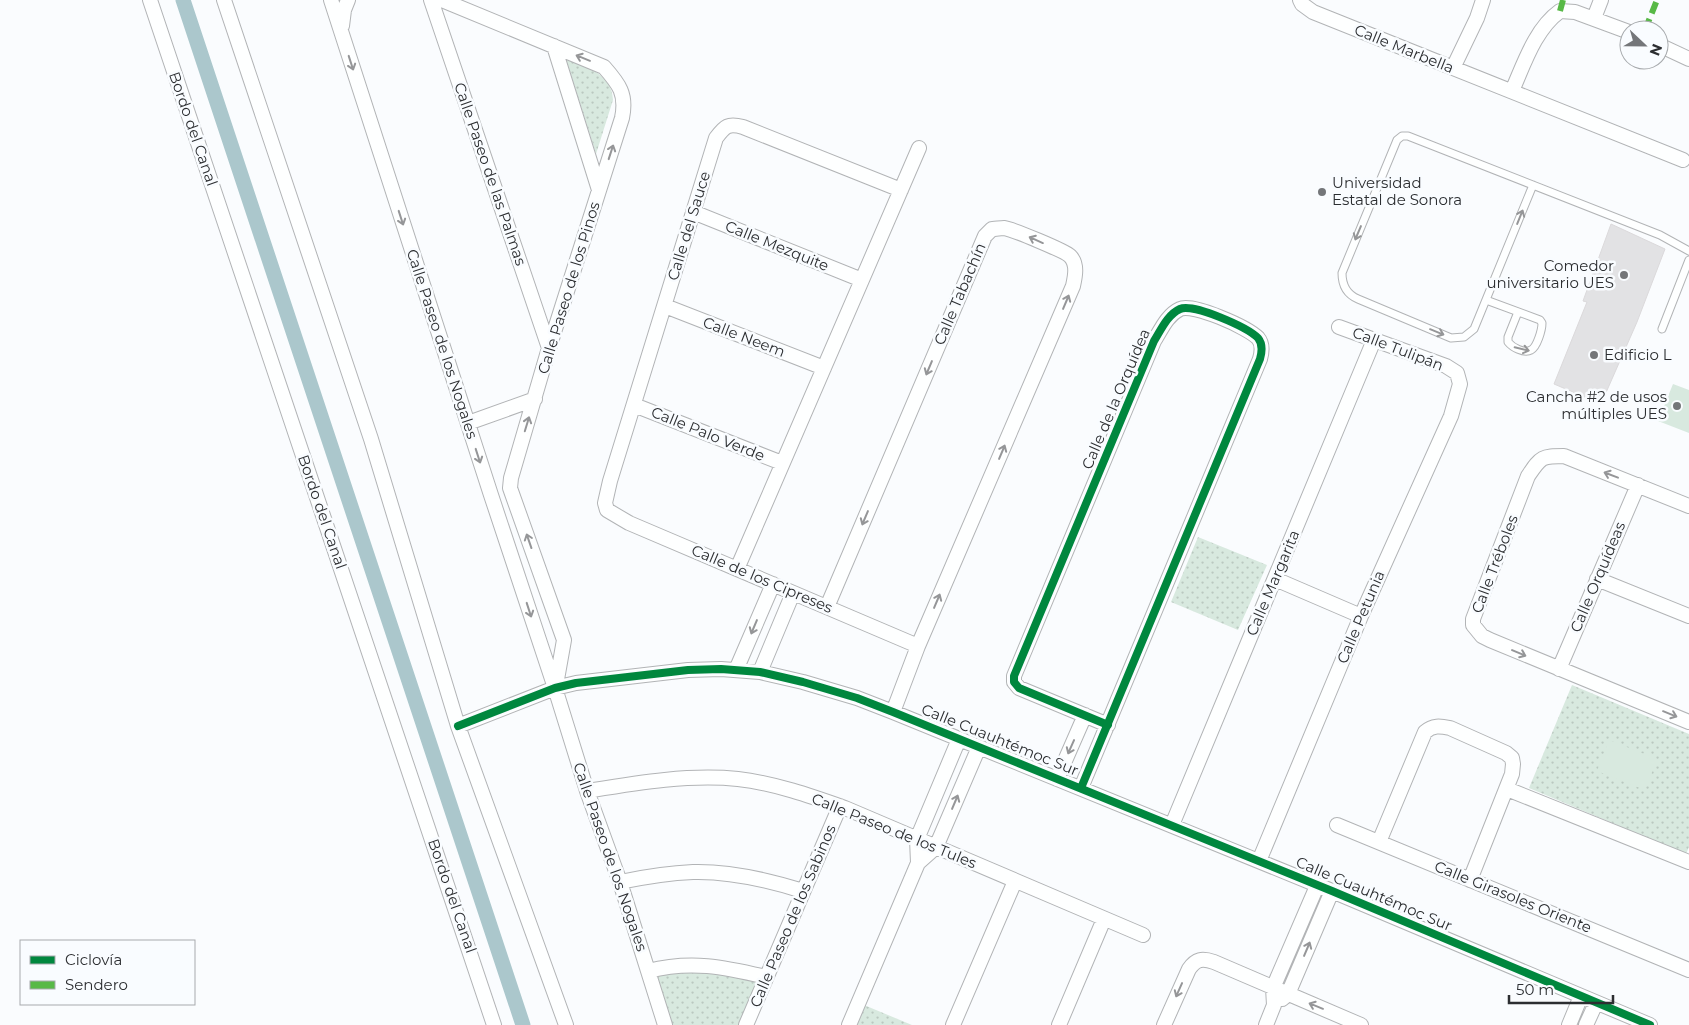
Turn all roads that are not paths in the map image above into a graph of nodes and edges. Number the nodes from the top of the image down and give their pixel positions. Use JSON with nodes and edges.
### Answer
{"nodes":[{"id":1,"x":150,"y":0,"type":"edge"},
{"id":2,"x":224,"y":0,"type":"edge"},
{"id":3,"x":331,"y":0,"type":"edge"},
{"id":4,"x":348,"y":0,"type":"edge"},
{"id":5,"x":431,"y":0,"type":"edge"},
{"id":6,"x":442,"y":0,"type":"edge"},
{"id":7,"x":1300,"y":0,"type":"edge"},
{"id":8,"x":1483,"y":0,"type":"edge"},
{"id":9,"x":1601,"y":0,"type":"edge"},
{"id":10,"x":1594,"y":18,"type":"junction"},
{"id":11,"x":1619,"y":28,"type":"edge"},
{"id":12,"x":342,"y":34,"type":"junction"},
{"id":13,"x":554,"y":46,"type":"junction"},
{"id":14,"x":1669,"y":49,"type":"edge"},
{"id":15,"x":1688,"y":57,"type":"edge"},
{"id":16,"x":1453,"y":68,"type":"junction"},
{"id":17,"x":1512,"y":91,"type":"junction"},
{"id":18,"x":919,"y":148,"type":"dead end"},
{"id":19,"x":1683,"y":160,"type":"dead end"},
{"id":20,"x":1533,"y":185,"type":"junction"},
{"id":21,"x":599,"y":190,"type":"junction"},
{"id":22,"x":901,"y":190,"type":"junction"},
{"id":23,"x":693,"y":212,"type":"junction"},
{"id":24,"x":1689,"y":251,"type":"edge"},
{"id":25,"x":1689,"y":260,"type":"edge"},
{"id":26,"x":862,"y":280,"type":"junction"},
{"id":27,"x":1486,"y":300,"type":"junction"},
{"id":28,"x":665,"y":306,"type":"junction"},
{"id":29,"x":1518,"y":312,"type":"junction"},
{"id":30,"x":1339,"y":327,"type":"dead end"},
{"id":31,"x":1662,"y":329,"type":"dead end"},
{"id":32,"x":1374,"y":340,"type":"junction"},
{"id":33,"x":550,"y":348,"type":"junction"},
{"id":34,"x":824,"y":368,"type":"junction"},
{"id":35,"x":1457,"y":373,"type":"joint"},
{"id":36,"x":535,"y":399,"type":"junction"},
{"id":37,"x":634,"y":404,"type":"junction"},
{"id":38,"x":468,"y":423,"type":"junction"},
{"id":39,"x":782,"y":463,"type":"junction"},
{"id":40,"x":1638,"y":485,"type":"junction"},
{"id":41,"x":510,"y":488,"type":"junction"},
{"id":42,"x":491,"y":495,"type":"junction"},
{"id":43,"x":1689,"y":506,"type":"edge"},
{"id":44,"x":607,"y":510,"type":"joint"},
{"id":45,"x":736,"y":569,"type":"junction"},
{"id":46,"x":1275,"y":579,"type":"junction"},
{"id":47,"x":1597,"y":579,"type":"junction"},
{"id":48,"x":773,"y":584,"type":"junction"},
{"id":49,"x":793,"y":593,"type":"junction"},
{"id":50,"x":827,"y":607,"type":"junction"},
{"id":51,"x":1361,"y":616,"type":"junction"},
{"id":52,"x":1689,"y":616,"type":"edge"},
{"id":53,"x":918,"y":646,"type":"junction"},
{"id":54,"x":1559,"y":669,"type":"junction"},
{"id":55,"x":736,"y":670,"type":"junction"},
{"id":56,"x":760,"y":672,"type":"junction"},
{"id":57,"x":556,"y":688,"type":"junction"},
{"id":58,"x":893,"y":712,"type":"junction"},
{"id":59,"x":1085,"y":715,"type":"junction"},
{"id":60,"x":1689,"y":722,"type":"edge"},
{"id":61,"x":1108,"y":724,"type":"junction"},
{"id":62,"x":458,"y":726,"type":"junction"},
{"id":63,"x":959,"y":739,"type":"junction"},
{"id":64,"x":979,"y":747,"type":"junction"},
{"id":65,"x":1057,"y":779,"type":"junction"},
{"id":66,"x":1081,"y":788,"type":"junction"},
{"id":67,"x":1507,"y":789,"type":"junction"},
{"id":68,"x":587,"y":791,"type":"junction"},
{"id":69,"x":840,"y":806,"type":"junction"},
{"id":70,"x":1337,"y":825,"type":"dead end"},
{"id":71,"x":1172,"y":826,"type":"junction"},
{"id":72,"x":917,"y":839,"type":"junction"},
{"id":73,"x":1379,"y":842,"type":"junction"},
{"id":74,"x":936,"y":847,"type":"junction"},
{"id":75,"x":1259,"y":861,"type":"junction"},
{"id":76,"x":1689,"y":862,"type":"edge"},
{"id":77,"x":918,"y":863,"type":"junction"},
{"id":78,"x":1470,"y":880,"type":"junction"},
{"id":79,"x":1016,"y":881,"type":"junction"},
{"id":80,"x":620,"y":882,"type":"junction"},
{"id":81,"x":1317,"y":886,"type":"junction"},
{"id":82,"x":803,"y":891,"type":"junction"},
{"id":83,"x":1332,"y":891,"type":"junction"},
{"id":84,"x":1104,"y":919,"type":"junction"},
{"id":85,"x":1144,"y":936,"type":"dead end"},
{"id":86,"x":1689,"y":970,"type":"edge"},
{"id":87,"x":648,"y":971,"type":"junction"},
{"id":88,"x":766,"y":977,"type":"junction"},
{"id":89,"x":1273,"y":988,"type":"junction"},
{"id":90,"x":1288,"y":994,"type":"junction"},
{"id":91,"x":1581,"y":996,"type":"junction"},
{"id":92,"x":1596,"y":1003,"type":"junction"},
{"id":93,"x":1274,"y":1005,"type":"junction"},
{"id":94,"x":494,"y":1025,"type":"edge"},
{"id":95,"x":566,"y":1025,"type":"edge"},
{"id":96,"x":666,"y":1025,"type":"edge"},
{"id":97,"x":746,"y":1025,"type":"edge"},
{"id":98,"x":849,"y":1025,"type":"edge"},
{"id":99,"x":953,"y":1025,"type":"edge"},
{"id":100,"x":1059,"y":1025,"type":"edge"},
{"id":101,"x":1164,"y":1025,"type":"edge"},
{"id":102,"x":1266,"y":1025,"type":"edge"},
{"id":103,"x":1361,"y":1025,"type":"edge"},
{"id":104,"x":1569,"y":1025,"type":"edge"},
{"id":105,"x":1586,"y":1025,"type":"edge"},
{"id":106,"x":1650,"y":1025,"type":"edge"}],
"edges":[{"from":1,"to":94,"type":"street","name":"Bordo del Canal"},
{"from":2,"to":62,"type":"street"},
{"from":3,"to":12,"type":"street","name":"Calle Paseo de los Nogales"},
{"from":4,"to":12,"type":"street"},
{"from":5,"to":33,"type":"street","name":"Calle Paseo de las Palmas"},
{"from":6,"to":13,"type":"street"},
{"from":7,"to":16,"type":"street","name":"Calle Marbella"},
{"from":8,"to":16,"type":"street"},
{"from":9,"to":10,"type":"street"},
{"from":10,"to":11,"type":"street"},
{"from":10,"to":17,"type":"street"},
{"from":12,"to":38,"type":"street","name":"Calle Paseo de los Nogales","one_way":true},
{"from":13,"to":21,"type":"street"},
{"from":21,"to":13,"type":"street","name":"Calle Paseo de los Pinos","one_way":true},
{"from":14,"to":15,"type":"street"},
{"from":16,"to":17,"type":"street","name":"Calle Marbella"},
{"from":17,"to":19,"type":"street","name":"Calle Marbella"},
{"from":18,"to":22,"type":"street"},
{"from":20,"to":24,"type":"lane"},
{"from":27,"to":20,"type":"lane","one_way":true},
{"from":20,"to":27,"type":"lane","one_way":true},
{"from":21,"to":33,"type":"street","name":"Calle Paseo de los Pinos"},
{"from":22,"to":23,"type":"street","name":"Calle del Sauce"},
{"from":22,"to":26,"type":"street"},
{"from":23,"to":26,"type":"street","name":"Calle Mezquite"},
{"from":23,"to":28,"type":"street","name":"Calle del Sauce"},
{"from":25,"to":31,"type":"lane"},
{"from":26,"to":34,"type":"street"},
{"from":27,"to":29,"type":"lane"},
{"from":28,"to":34,"type":"street","name":"Calle Neem"},
{"from":28,"to":37,"type":"street","name":"Calle del Sauce"},
{"from":29,"to":29,"type":"lane","one_way":true},
{"from":30,"to":32,"type":"street","name":"Calle Tulipán"},
{"from":32,"to":35,"type":"street","name":"Calle Tulipán"},
{"from":32,"to":46,"type":"street","name":"Calle Margarita"},
{"from":33,"to":36,"type":"street","name":"Calle Paseo de los Pinos"},
{"from":34,"to":39,"type":"street"},
{"from":35,"to":51,"type":"street","name":"Calle Petunia"},
{"from":36,"to":38,"type":"street"},
{"from":41,"to":36,"type":"street","name":"Calle Paseo de los Pinos","one_way":true},
{"from":37,"to":39,"type":"street","name":"Calle Palo Verde"},
{"from":37,"to":44,"type":"street","name":"Calle del Sauce"},
{"from":38,"to":42,"type":"street","name":"Calle Paseo de los Nogales","one_way":true},
{"from":39,"to":45,"type":"street"},
{"from":40,"to":43,"type":"street","name":"Calle Tréboles"},
{"from":40,"to":47,"type":"street","name":"Calle Orquídeas"},
{"from":40,"to":54,"type":"street","name":"Calle Tréboles","one_way":true},
{"from":41,"to":42,"type":"street"},
{"from":57,"to":41,"type":"street","name":"Calle Paseo de los Nogales","one_way":true},
{"from":42,"to":57,"type":"street","name":"Calle Paseo de los Nogales","one_way":true},
{"from":44,"to":45,"type":"street","name":"Calle de los Cipreses"},
{"from":45,"to":48,"type":"street","name":"Calle de los Cipreses"},
{"from":46,"to":51,"type":"street"},
{"from":46,"to":71,"type":"street","name":"Calle Margarita"},
{"from":47,"to":52,"type":"street"},
{"from":47,"to":54,"type":"street","name":"Calle Orquídeas"},
{"from":48,"to":49,"type":"street","name":"Calle de los Cipreses"},
{"from":48,"to":55,"type":"street","one_way":true},
{"from":49,"to":50,"type":"street","name":"Calle de los Cipreses"},
{"from":49,"to":56,"type":"street"},
{"from":50,"to":53,"type":"street","name":"Calle de los Cipreses"},
{"from":53,"to":50,"type":"street","name":"Calle Tabachín","one_way":true},
{"from":51,"to":75,"type":"street","name":"Calle Petunia"},
{"from":53,"to":58,"type":"street"},
{"from":54,"to":60,"type":"street","name":"Calle Tréboles","one_way":true},
{"from":55,"to":56,"type":"street","name":"Calle Cuauhtémoc Sur"},
{"from":55,"to":57,"type":"street","name":"Calle Cuauhtémoc Sur"},
{"from":56,"to":58,"type":"street","name":"Calle Cuauhtémoc Sur"},
{"from":57,"to":62,"type":"street","name":"Calle Cuauhtémoc Sur"},
{"from":57,"to":68,"type":"street","name":"Calle Paseo de los Nogales"},
{"from":58,"to":63,"type":"street","name":"Calle Cuauhtémoc Sur"},
{"from":59,"to":61,"type":"street","name":"Calle de la Orquídea"},
{"from":59,"to":61,"type":"street","name":"Calle de la Orquídea"},
{"from":59,"to":65,"type":"street","one_way":true},
{"from":61,"to":66,"type":"street","name":"Calle de la Orquídea"},
{"from":62,"to":95,"type":"street"},
{"from":63,"to":64,"type":"street","name":"Calle Cuauhtémoc Sur"},
{"from":63,"to":72,"type":"street"},
{"from":64,"to":65,"type":"street","name":"Calle Cuauhtémoc Sur"},
{"from":74,"to":64,"type":"street","one_way":true},
{"from":65,"to":66,"type":"street","name":"Calle Cuauhtémoc Sur"},
{"from":66,"to":71,"type":"street","name":"Calle Cuauhtémoc Sur"},
{"from":67,"to":73,"type":"street"},
{"from":67,"to":76,"type":"street"},
{"from":67,"to":78,"type":"street"},
{"from":68,"to":69,"type":"street","name":"Calle Paseo de los Tules"},
{"from":68,"to":80,"type":"street","name":"Calle Paseo de los Nogales"},
{"from":69,"to":72,"type":"street","name":"Calle Paseo de los Tules"},
{"from":69,"to":82,"type":"street","name":"Calle Paseo de los Sabinos"},
{"from":70,"to":73,"type":"street","name":"Calle Girasoles Oriente"},
{"from":71,"to":75,"type":"street","name":"Calle Cuauhtémoc Sur"},
{"from":72,"to":74,"type":"street","name":"Calle Paseo de los Tules"},
{"from":72,"to":77,"type":"street"},
{"from":73,"to":78,"type":"street","name":"Calle Girasoles Oriente"},
{"from":74,"to":77,"type":"street"},
{"from":74,"to":79,"type":"street","name":"Calle Paseo de los Tules"},
{"from":75,"to":81,"type":"street","name":"Calle Cuauhtémoc Sur"},
{"from":77,"to":98,"type":"street"},
{"from":78,"to":86,"type":"street","name":"Calle Girasoles Oriente"},
{"from":79,"to":84,"type":"street","name":"Calle Paseo de los Tules"},
{"from":79,"to":99,"type":"street"},
{"from":80,"to":82,"type":"street"},
{"from":80,"to":87,"type":"street","name":"Calle Paseo de los Nogales"},
{"from":81,"to":83,"type":"street","name":"Calle Cuauhtémoc Sur"},
{"from":81,"to":89,"type":"street"},
{"from":82,"to":88,"type":"street","name":"Calle Paseo de los Sabinos"},
{"from":90,"to":83,"type":"street","one_way":true},
{"from":83,"to":91,"type":"street","name":"Calle Cuauhtémoc Sur"},
{"from":84,"to":85,"type":"street","name":"Calle Paseo de los Tules"},
{"from":84,"to":100,"type":"street"},
{"from":87,"to":88,"type":"street"},
{"from":87,"to":96,"type":"street","name":"Calle Paseo de los Nogales"},
{"from":88,"to":97,"type":"street","name":"Calle Paseo de los Sabinos"},
{"from":89,"to":90,"type":"street"},
{"from":89,"to":93,"type":"street"},
{"from":89,"to":101,"type":"street","one_way":true},
{"from":90,"to":93,"type":"street"},
{"from":103,"to":90,"type":"street","one_way":true},
{"from":91,"to":92,"type":"street","name":"Calle Cuauhtémoc Sur"},
{"from":91,"to":104,"type":"street"},
{"from":92,"to":105,"type":"street"},
{"from":92,"to":106,"type":"street","name":"Calle Cuauhtémoc Sur"},
{"from":93,"to":102,"type":"street"}]}
